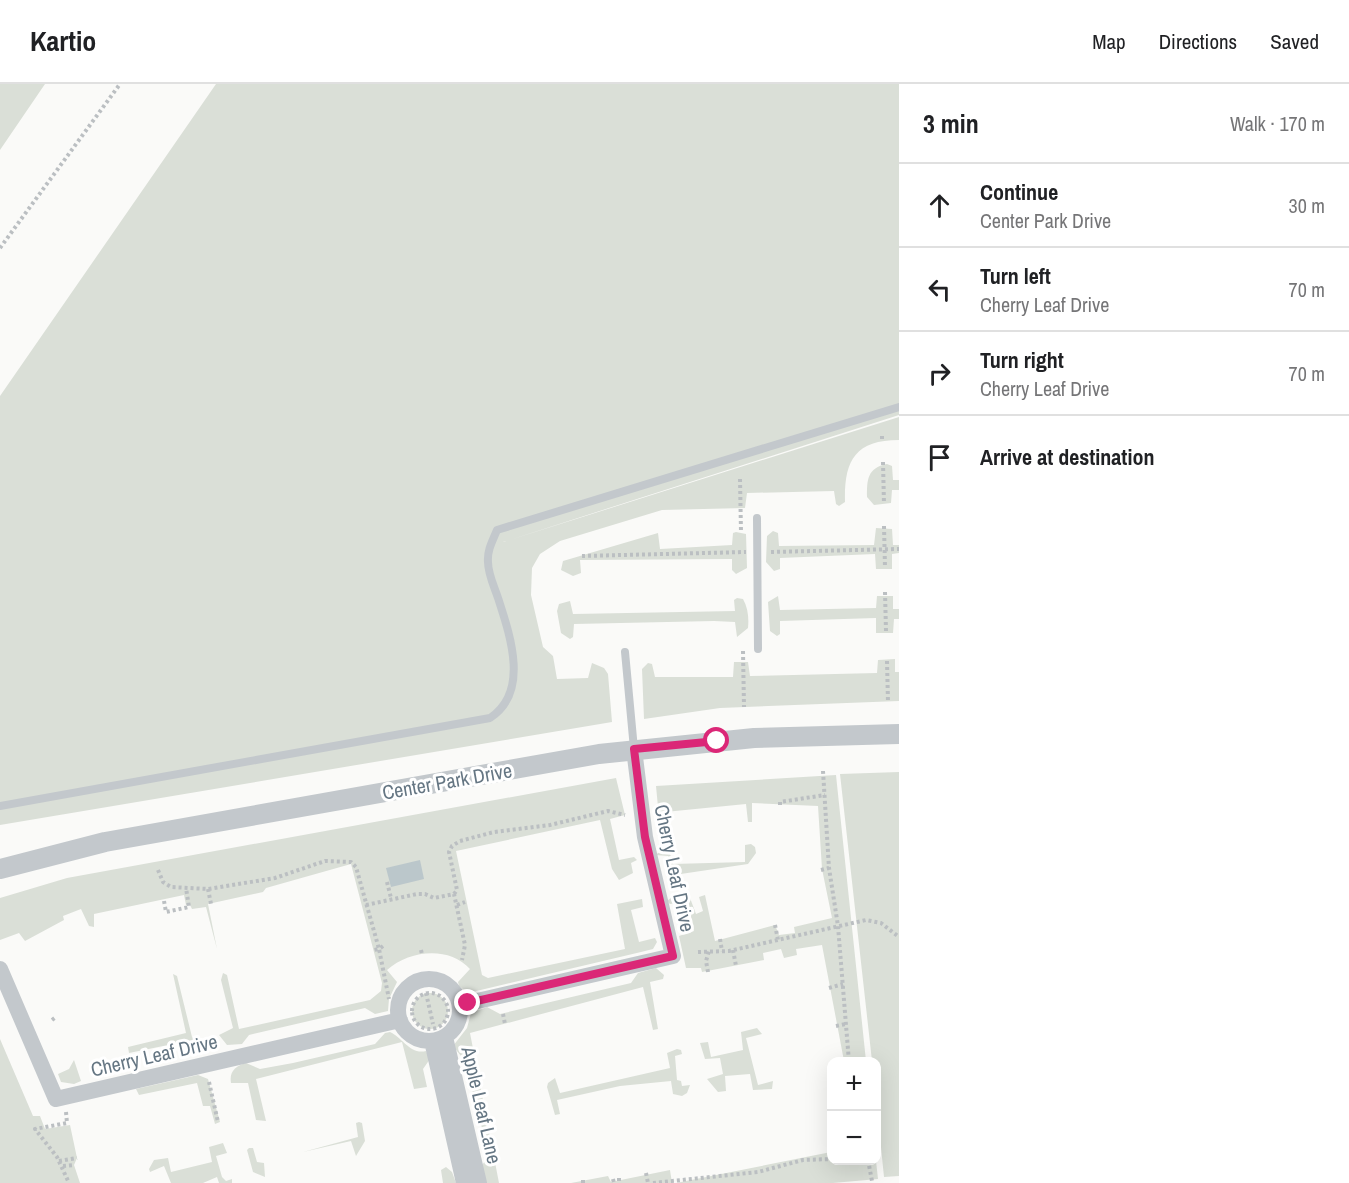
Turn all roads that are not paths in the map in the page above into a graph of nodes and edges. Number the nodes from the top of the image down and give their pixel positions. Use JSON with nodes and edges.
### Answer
{"nodes":[{"id":1,"x":899,"y":407,"type":"edge"},
{"id":2,"x":757,"y":518,"type":"dead end"},
{"id":3,"x":758,"y":649,"type":"dead end"},
{"id":4,"x":625,"y":652,"type":"dead end"},
{"id":5,"x":899,"y":734,"type":"edge"},
{"id":6,"x":634,"y":749,"type":"junction"},
{"id":7,"x":0,"y":806,"type":"edge"},
{"id":8,"x":0,"y":869,"type":"edge"},
{"id":9,"x":0,"y":969,"type":"edge"},
{"id":10,"x":460,"y":1005,"type":"junction"},
{"id":11,"x":400,"y":1020,"type":"junction"},
{"id":12,"x":437,"y":1036,"type":"junction"},
{"id":13,"x":464,"y":1183,"type":"edge"},
{"id":14,"x":478,"y":1183,"type":"edge"}],
"edges":[{"from":1,"to":7,"type":"lane"},
{"from":2,"to":3,"type":"lane"},
{"from":4,"to":6,"type":"lane"},
{"from":5,"to":6,"type":"street","name":"Center Park Drive"},
{"from":6,"to":8,"type":"street","name":"Center Park Drive"},
{"from":6,"to":10,"type":"street","name":"Cherry Leaf Drive"},
{"from":9,"to":11,"type":"street","name":"Cherry Leaf Drive"},
{"from":10,"to":11,"type":"street"},
{"from":10,"to":12,"type":"street"},
{"from":11,"to":12,"type":"street"},
{"from":12,"to":13,"type":"street","name":"Apple Leaf Lane"},
{"from":12,"to":14,"type":"street","name":"Apple Leaf Lane"}]}
